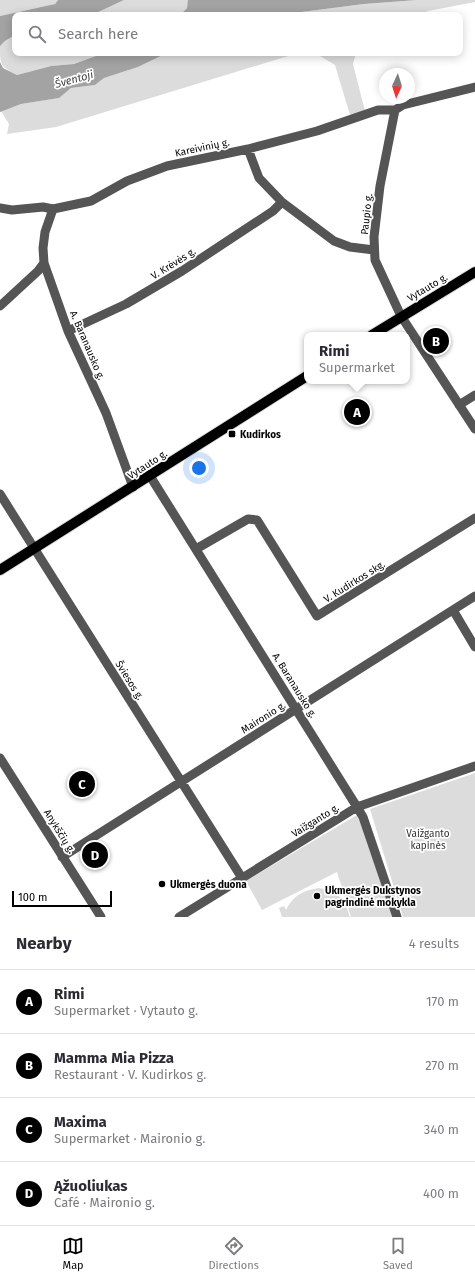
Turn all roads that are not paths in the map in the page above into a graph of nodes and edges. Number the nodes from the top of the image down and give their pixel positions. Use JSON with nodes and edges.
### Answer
{"nodes":[{"id":1,"x":475,"y":87,"type":"edge"},
{"id":2,"x":395,"y":110,"type":"junction"},
{"id":3,"x":248,"y":149,"type":"junction"},
{"id":4,"x":282,"y":202,"type":"junction"},
{"id":5,"x":0,"y":208,"type":"edge"},
{"id":6,"x":53,"y":209,"type":"junction"},
{"id":7,"x":374,"y":250,"type":"junction"},
{"id":8,"x":44,"y":263,"type":"junction"},
{"id":9,"x":475,"y":272,"type":"edge"},
{"id":10,"x":0,"y":306,"type":"edge"},
{"id":11,"x":401,"y":316,"type":"junction"},
{"id":12,"x":68,"y":331,"type":"junction"},
{"id":13,"x":377,"y":332,"type":"edge"},
{"id":14,"x":304,"y":378,"type":"edge"},
{"id":15,"x":475,"y":395,"type":"edge"},
{"id":16,"x":460,"y":405,"type":"junction"},
{"id":17,"x":475,"y":430,"type":"edge"},
{"id":18,"x":150,"y":476,"type":"junction"},
{"id":19,"x":133,"y":487,"type":"junction"},
{"id":20,"x":0,"y":494,"type":"edge"},
{"id":21,"x":475,"y":518,"type":"edge"},
{"id":22,"x":34,"y":548,"type":"junction"},
{"id":23,"x":196,"y":549,"type":"junction"},
{"id":24,"x":0,"y":570,"type":"edge"},
{"id":25,"x":475,"y":596,"type":"edge"},
{"id":26,"x":453,"y":610,"type":"junction"},
{"id":27,"x":475,"y":647,"type":"edge"},
{"id":28,"x":297,"y":708,"type":"junction"},
{"id":29,"x":0,"y":758,"type":"edge"},
{"id":30,"x":475,"y":766,"type":"edge"},
{"id":31,"x":180,"y":782,"type":"junction"},
{"id":32,"x":357,"y":807,"type":"junction"},
{"id":33,"x":62,"y":856,"type":"junction"},
{"id":34,"x":242,"y":878,"type":"junction"},
{"id":35,"x":100,"y":917,"type":"edge"},
{"id":36,"x":179,"y":917,"type":"edge"},
{"id":37,"x":397,"y":917,"type":"edge"}],
"edges":[{"from":1,"to":2,"type":"street"},
{"from":2,"to":3,"type":"street"},
{"from":2,"to":7,"type":"street","name":"Paupio g."},
{"from":3,"to":4,"type":"street"},
{"from":3,"to":6,"type":"street","name":"Kareivinių g."},
{"from":4,"to":7,"type":"street"},
{"from":4,"to":12,"type":"street","name":"V. Krėvės g."},
{"from":5,"to":6,"type":"street","name":"Kareivinių g."},
{"from":6,"to":8,"type":"street","name":"A. Baranausko g."},
{"from":7,"to":11,"type":"street","name":"Paupio g."},
{"from":8,"to":10,"type":"street"},
{"from":8,"to":12,"type":"street","name":"A. Baranausko g."},
{"from":9,"to":11,"type":"main road","name":"Vytauto g."},
{"from":11,"to":13,"type":"main road","name":"Vytauto g."},
{"from":11,"to":16,"type":"street","name":"Paupio g."},
{"from":12,"to":19,"type":"street","name":"A. Baranausko g."},
{"from":14,"to":18,"type":"main road","name":"Vytauto g."},
{"from":15,"to":16,"type":"street"},
{"from":16,"to":17,"type":"street","name":"Paupio g."},
{"from":18,"to":19,"type":"main road","name":"Vytauto g."},
{"from":18,"to":23,"type":"street","name":"A. Baranausko g."},
{"from":19,"to":22,"type":"main road","name":"Vytauto g."},
{"from":20,"to":22,"type":"street","name":"Šviesos g."},
{"from":21,"to":23,"type":"street","name":"V. Kudirkos skg."},
{"from":22,"to":24,"type":"main road","name":"Vytauto g."},
{"from":22,"to":31,"type":"street","name":"Šviesos g."},
{"from":23,"to":28,"type":"street","name":"A. Baranausko g."},
{"from":25,"to":26,"type":"street","name":"Maironio g."},
{"from":26,"to":27,"type":"street"},
{"from":26,"to":28,"type":"street","name":"Maironio g."},
{"from":28,"to":31,"type":"street","name":"Maironio g."},
{"from":28,"to":32,"type":"street","name":"A. Baranausko g."},
{"from":29,"to":33,"type":"street","name":"Anykščių g."},
{"from":30,"to":32,"type":"street","name":"Vaižganto g."},
{"from":31,"to":33,"type":"street","name":"Maironio g."},
{"from":31,"to":34,"type":"street","name":"Šviesos g."},
{"from":32,"to":34,"type":"street","name":"Vaižganto g."},
{"from":32,"to":37,"type":"street","name":"A. Baranausko g."},
{"from":33,"to":35,"type":"street","name":"Anykščių g."},
{"from":34,"to":36,"type":"street","name":"Vaižganto g."}]}
